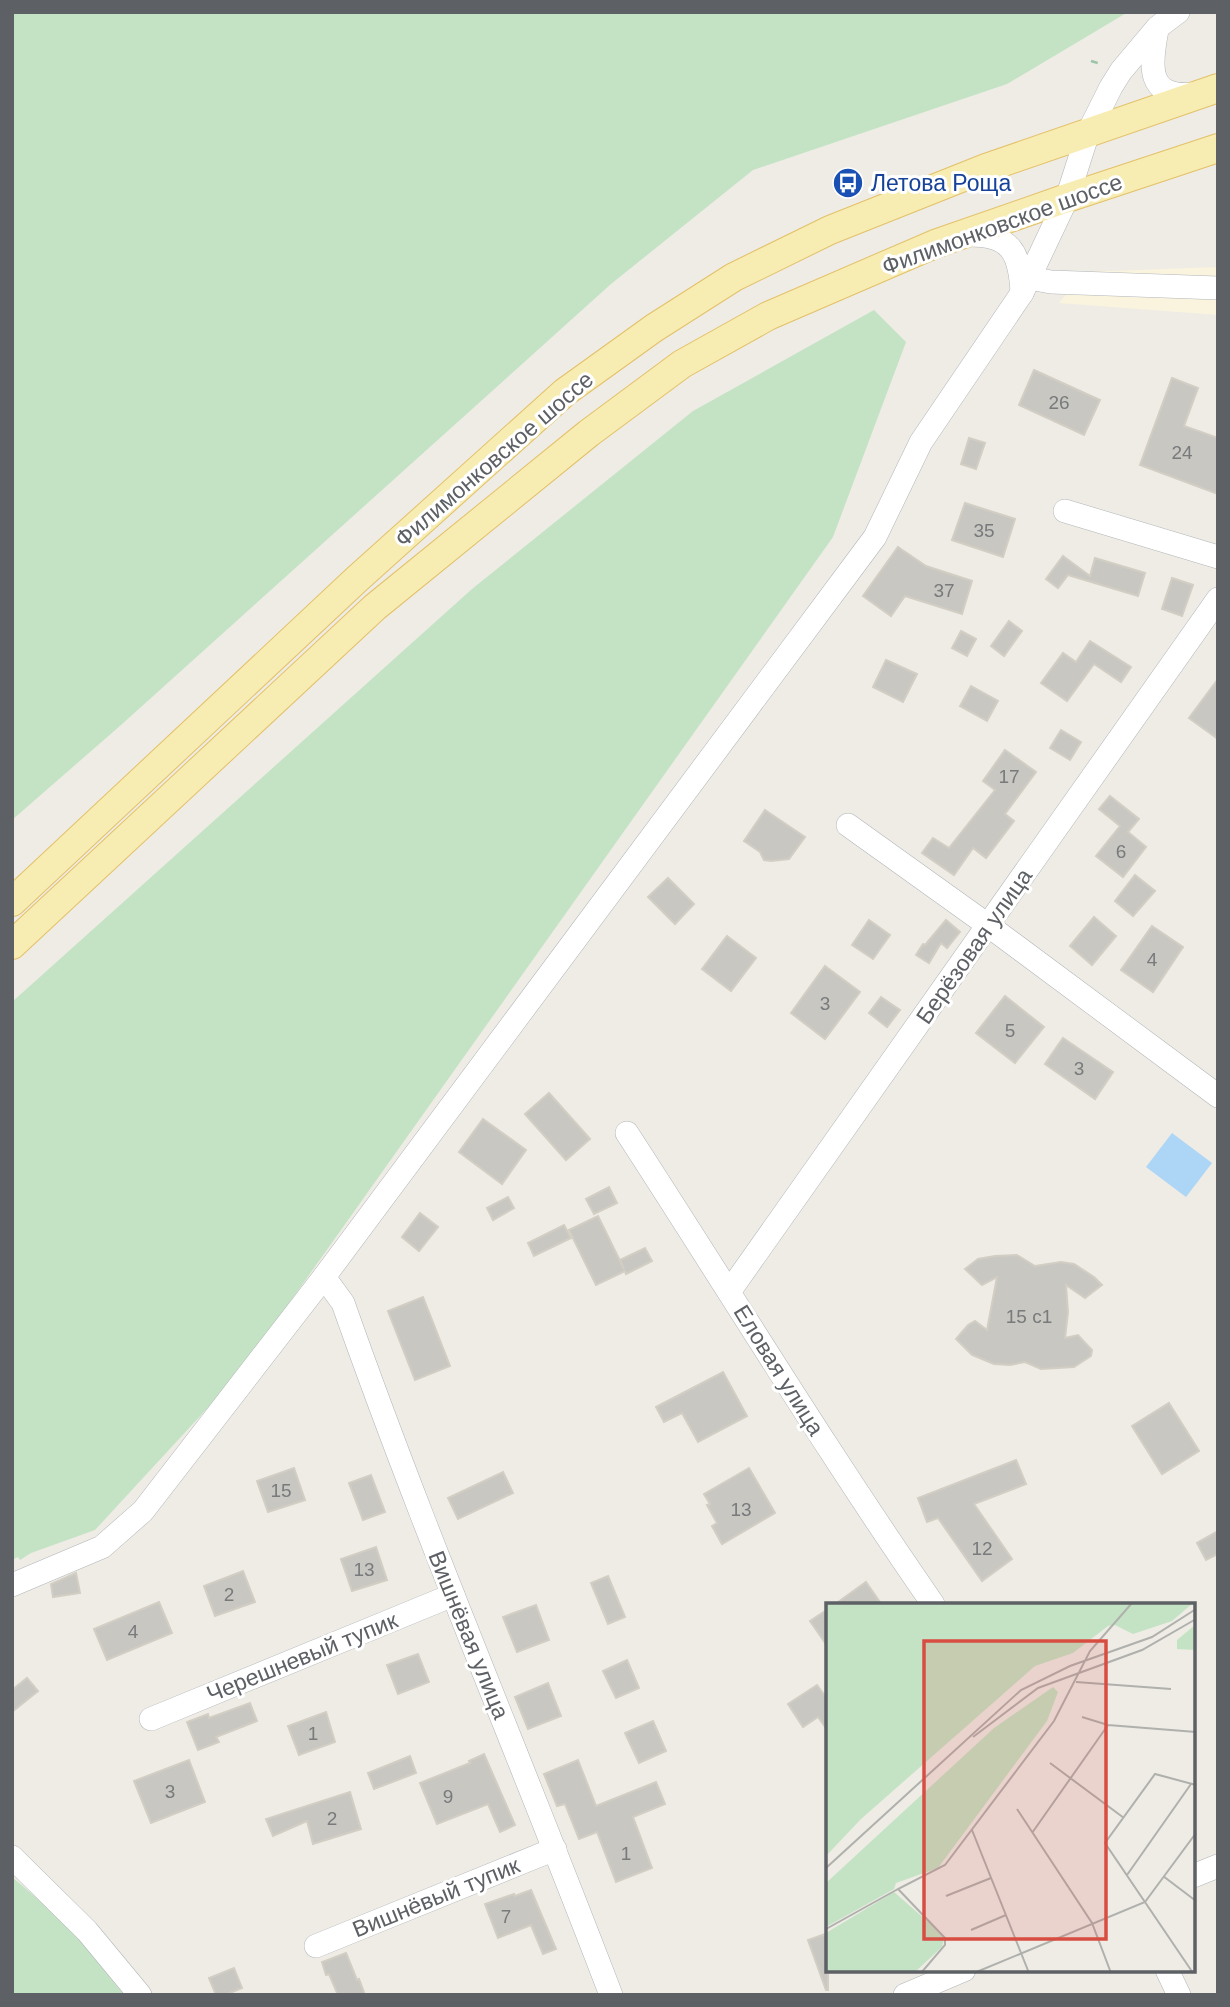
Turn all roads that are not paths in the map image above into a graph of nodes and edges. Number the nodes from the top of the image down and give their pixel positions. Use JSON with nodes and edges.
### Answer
{"nodes":[{"id":1,"x":1178,"y":12,"type":"edge"},
{"id":2,"x":1158,"y":27,"type":"junction"},
{"id":3,"x":1211,"y":90,"type":"edge"},
{"id":4,"x":1088,"y":133,"type":"junction"},
{"id":5,"x":1218,"y":148,"type":"edge"},
{"id":6,"x":1067,"y":198,"type":"junction"},
{"id":7,"x":960,"y":235,"type":"junction"},
{"id":8,"x":1026,"y":286,"type":"junction"},
{"id":9,"x":1218,"y":288,"type":"edge"},
{"id":10,"x":1065,"y":511,"type":"dead end"},
{"id":11,"x":1218,"y":557,"type":"edge"},
{"id":12,"x":1218,"y":599,"type":"edge"},
{"id":13,"x":848,"y":825,"type":"dead end"},
{"id":14,"x":12,"y":902,"type":"edge"},
{"id":15,"x":989,"y":926,"type":"junction"},
{"id":16,"x":12,"y":945,"type":"edge"},
{"id":17,"x":1218,"y":1096,"type":"edge"},
{"id":18,"x":626,"y":1133,"type":"dead end"},
{"id":19,"x":324,"y":1277,"type":"junction"},
{"id":20,"x":729,"y":1292,"type":"junction"},
{"id":21,"x":12,"y":1586,"type":"edge"},
{"id":22,"x":453,"y":1595,"type":"junction"},
{"id":23,"x":932,"y":1603,"type":"edge"},
{"id":24,"x":151,"y":1719,"type":"dead end"},
{"id":25,"x":555,"y":1849,"type":"junction"},
{"id":26,"x":12,"y":1857,"type":"edge"},
{"id":27,"x":1218,"y":1866,"type":"edge"},
{"id":28,"x":1195,"y":1875,"type":"edge"},
{"id":29,"x":316,"y":1946,"type":"dead end"},
{"id":30,"x":959,"y":1972,"type":"edge"},
{"id":31,"x":1168,"y":1972,"type":"edge"},
{"id":32,"x":141,"y":1995,"type":"edge"},
{"id":33,"x":611,"y":1995,"type":"edge"},
{"id":34,"x":905,"y":1995,"type":"edge"},
{"id":35,"x":1179,"y":1995,"type":"edge"}],
"edges":[{"from":1,"to":2,"type":"street"},
{"from":2,"to":3,"type":"street"},
{"from":2,"to":4,"type":"street"},
{"from":3,"to":4,"type":"main road","name":"Филимонковское шоссе"},
{"from":4,"to":6,"type":"street"},
{"from":4,"to":14,"type":"main road","name":"Филимонковское шоссе"},
{"from":5,"to":6,"type":"main road","name":"Филимонковское шоссе"},
{"from":6,"to":7,"type":"main road","name":"Филимонковское шоссе"},
{"from":6,"to":8,"type":"street"},
{"from":7,"to":8,"type":"street"},
{"from":7,"to":16,"type":"main road","name":"Филимонковское шоссе"},
{"from":8,"to":9,"type":"street"},
{"from":8,"to":19,"type":"street"},
{"from":10,"to":11,"type":"street"},
{"from":12,"to":15,"type":"street","name":"Берёзовая улица"},
{"from":13,"to":15,"type":"street"},
{"from":15,"to":17,"type":"street"},
{"from":15,"to":20,"type":"street","name":"Берёзовая улица"},
{"from":18,"to":20,"type":"street","name":"Еловая улица"},
{"from":19,"to":21,"type":"street"},
{"from":19,"to":22,"type":"street","name":"Вишнёвая улица"},
{"from":20,"to":23,"type":"street","name":"Еловая улица"},
{"from":22,"to":24,"type":"street","name":"Черешневый тупик"},
{"from":22,"to":25,"type":"street","name":"Вишнёвая улица"},
{"from":25,"to":29,"type":"street","name":"Вишнёвый тупик"},
{"from":25,"to":33,"type":"street","name":"Вишнёвая улица"},
{"from":26,"to":32,"type":"street"},
{"from":27,"to":28,"type":"street"},
{"from":30,"to":34,"type":"street"},
{"from":31,"to":35,"type":"street"}]}
